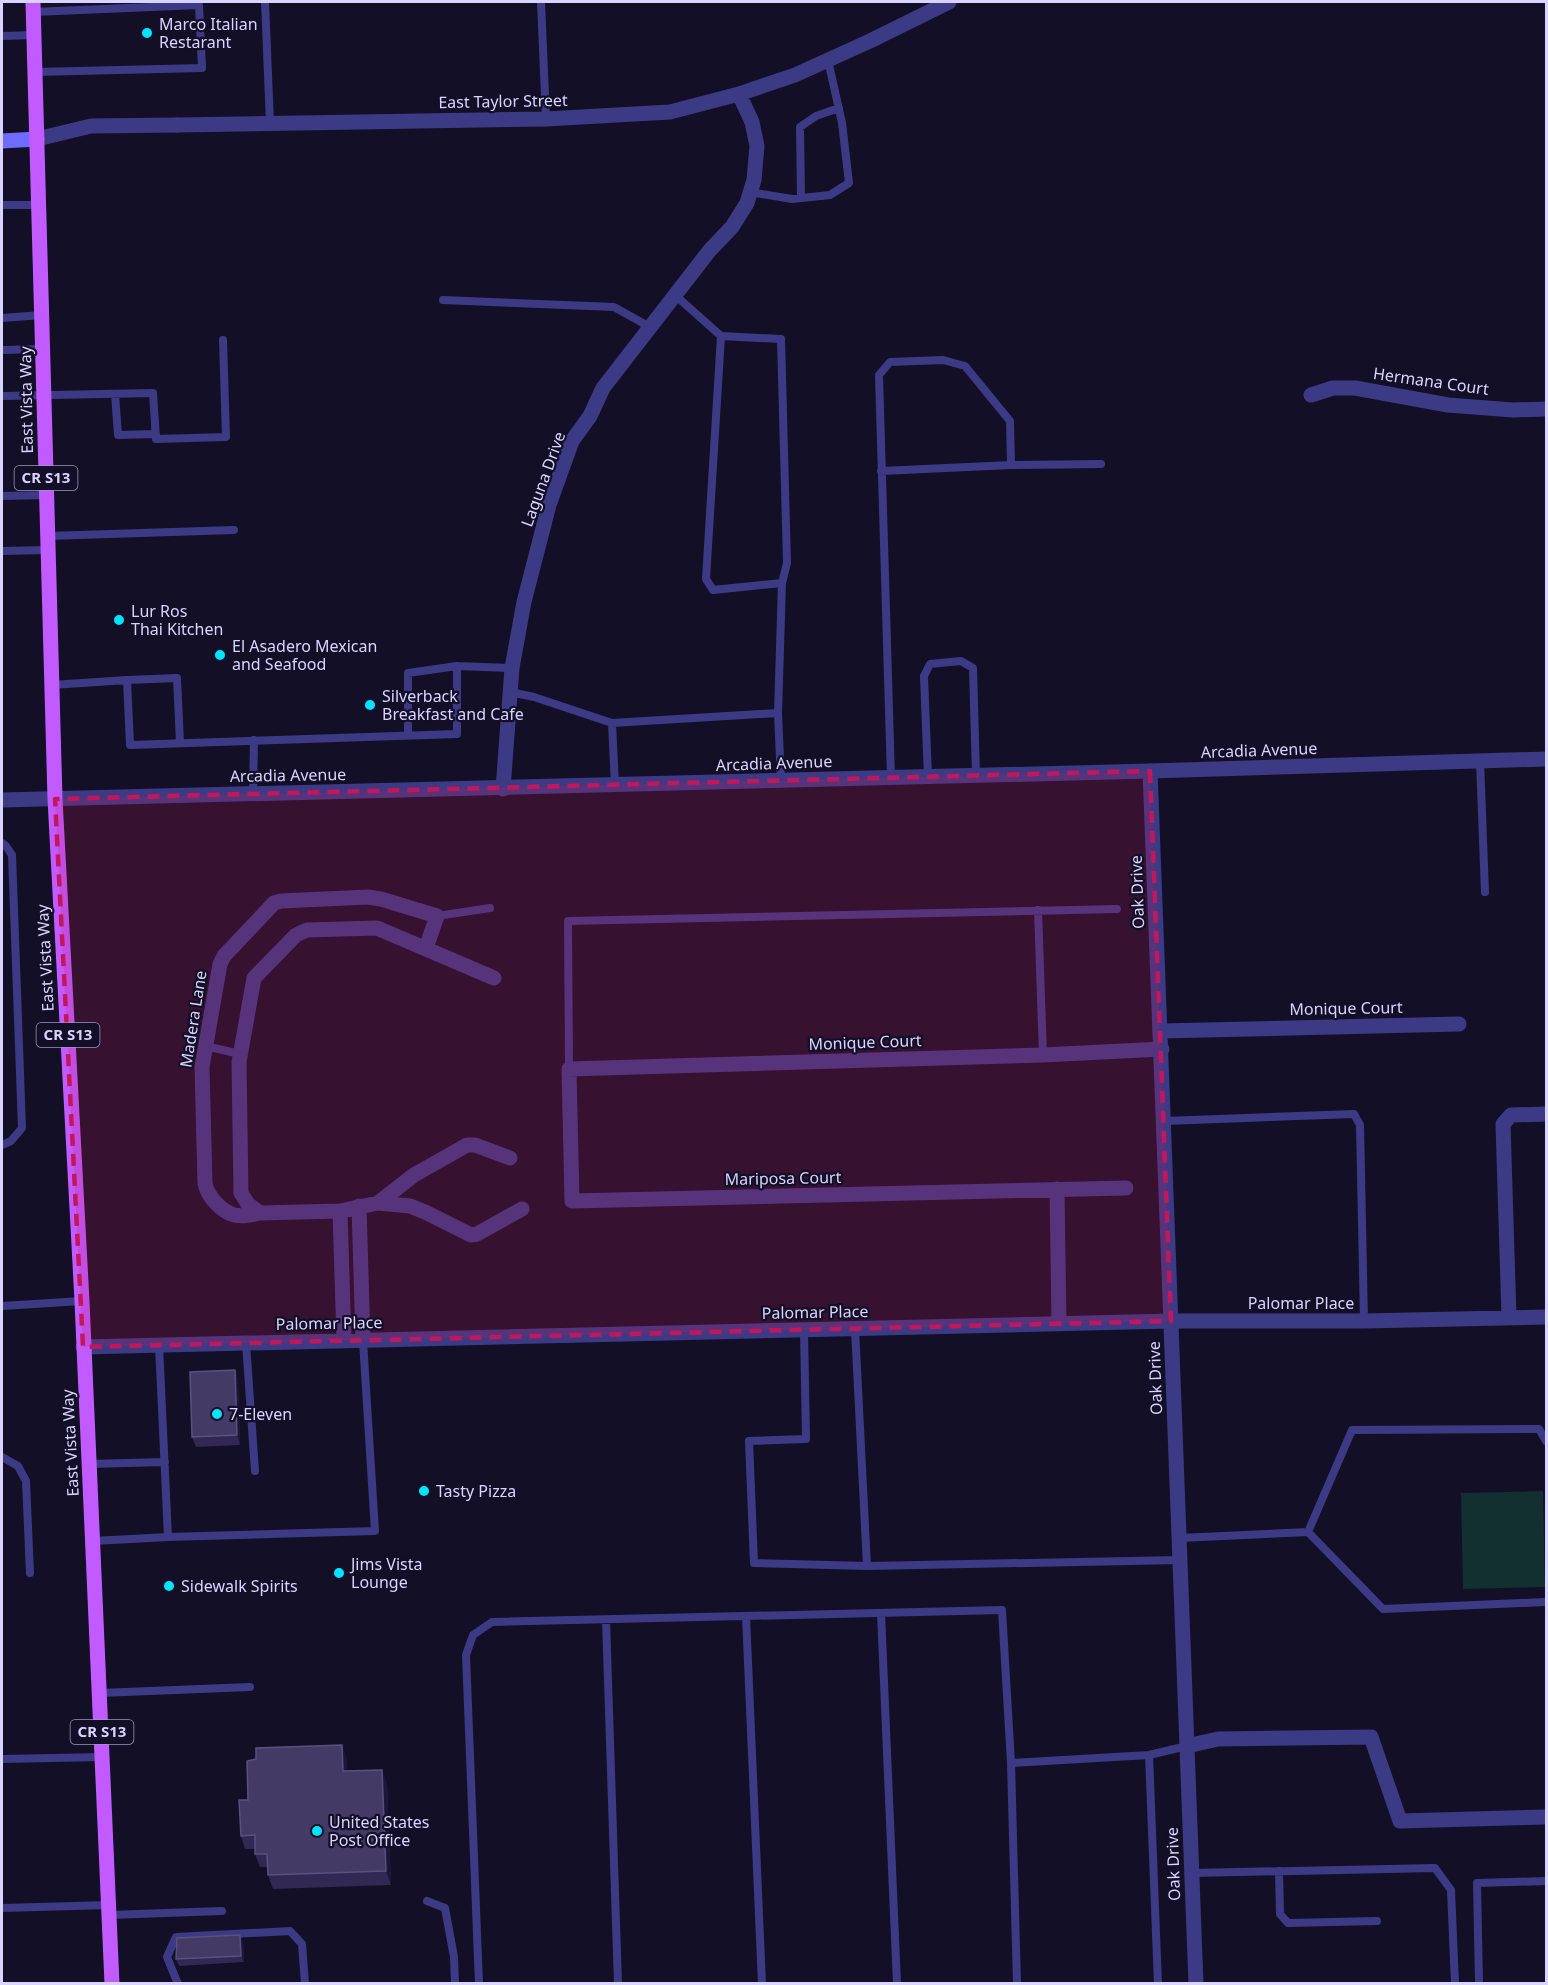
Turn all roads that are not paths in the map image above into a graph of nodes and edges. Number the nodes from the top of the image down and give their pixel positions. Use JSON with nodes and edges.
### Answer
{"nodes":[{"id":1,"x":265,"y":2,"type":"edge"},
{"id":2,"x":541,"y":2,"type":"edge"},
{"id":3,"x":949,"y":2,"type":"edge"},
{"id":4,"x":33,"y":7,"type":"edge"},
{"id":5,"x":34,"y":35,"type":"junction"},
{"id":6,"x":2,"y":36,"type":"edge"},
{"id":7,"x":828,"y":60,"type":"junction"},
{"id":8,"x":35,"y":72,"type":"junction"},
{"id":9,"x":739,"y":94,"type":"junction"},
{"id":10,"x":839,"y":108,"type":"junction"},
{"id":11,"x":546,"y":119,"type":"junction"},
{"id":12,"x":270,"y":123,"type":"junction"},
{"id":13,"x":38,"y":139,"type":"junction"},
{"id":14,"x":2,"y":141,"type":"edge"},
{"id":15,"x":750,"y":192,"type":"junction"},
{"id":16,"x":801,"y":198,"type":"junction"},
{"id":17,"x":2,"y":205,"type":"edge"},
{"id":18,"x":39,"y":205,"type":"junction"},
{"id":19,"x":675,"y":295,"type":"junction"},
{"id":20,"x":443,"y":300,"type":"dead end"},
{"id":21,"x":42,"y":315,"type":"junction"},
{"id":22,"x":2,"y":318,"type":"edge"},
{"id":23,"x":651,"y":327,"type":"junction"},
{"id":24,"x":721,"y":336,"type":"junction"},
{"id":25,"x":223,"y":340,"type":"dead end"},
{"id":26,"x":43,"y":349,"type":"junction"},
{"id":27,"x":2,"y":350,"type":"edge"},
{"id":28,"x":115,"y":394,"type":"junction"},
{"id":29,"x":44,"y":395,"type":"junction"},
{"id":30,"x":1311,"y":395,"type":"dead end"},
{"id":31,"x":2,"y":396,"type":"edge"},
{"id":32,"x":1546,"y":409,"type":"edge"},
{"id":33,"x":156,"y":434,"type":"junction"},
{"id":34,"x":1101,"y":464,"type":"dead end"},
{"id":35,"x":1011,"y":465,"type":"junction"},
{"id":36,"x":881,"y":471,"type":"junction"},
{"id":37,"x":47,"y":495,"type":"junction"},
{"id":38,"x":2,"y":496,"type":"edge"},
{"id":39,"x":234,"y":530,"type":"dead end"},
{"id":40,"x":48,"y":543,"type":"junction"},
{"id":41,"x":2,"y":551,"type":"edge"},
{"id":42,"x":782,"y":583,"type":"junction"},
{"id":43,"x":457,"y":666,"type":"junction"},
{"id":44,"x":512,"y":668,"type":"junction"},
{"id":45,"x":127,"y":680,"type":"junction"},
{"id":46,"x":52,"y":685,"type":"junction"},
{"id":47,"x":510,"y":692,"type":"junction"},
{"id":48,"x":778,"y":713,"type":"junction"},
{"id":49,"x":612,"y":723,"type":"junction"},
{"id":50,"x":408,"y":735,"type":"junction"},
{"id":51,"x":254,"y":740,"type":"junction"},
{"id":52,"x":180,"y":743,"type":"junction"},
{"id":53,"x":1546,"y":759,"type":"edge"},
{"id":54,"x":1480,"y":761,"type":"junction"},
{"id":55,"x":1150,"y":771,"type":"junction"},
{"id":56,"x":976,"y":776,"type":"junction"},
{"id":57,"x":928,"y":777,"type":"junction"},
{"id":58,"x":891,"y":778,"type":"junction"},
{"id":59,"x":781,"y":781,"type":"junction"},
{"id":60,"x":615,"y":785,"type":"junction"},
{"id":61,"x":503,"y":789,"type":"junction"},
{"id":62,"x":253,"y":794,"type":"junction"},
{"id":63,"x":55,"y":799,"type":"junction"},
{"id":64,"x":2,"y":800,"type":"edge"},
{"id":65,"x":2,"y":843,"type":"edge"},
{"id":66,"x":1485,"y":892,"type":"dead end"},
{"id":67,"x":490,"y":908,"type":"dead end"},
{"id":68,"x":1117,"y":909,"type":"dead end"},
{"id":69,"x":1038,"y":910,"type":"junction"},
{"id":70,"x":437,"y":916,"type":"junction"},
{"id":71,"x":426,"y":948,"type":"junction"},
{"id":72,"x":494,"y":978,"type":"dead end"},
{"id":73,"x":1459,"y":1024,"type":"dead end"},
{"id":74,"x":1161,"y":1031,"type":"junction"},
{"id":75,"x":205,"y":1046,"type":"junction"},
{"id":76,"x":1162,"y":1049,"type":"junction"},
{"id":77,"x":240,"y":1054,"type":"junction"},
{"id":78,"x":1043,"y":1055,"type":"junction"},
{"id":79,"x":569,"y":1069,"type":"junction"},
{"id":80,"x":1546,"y":1114,"type":"edge"},
{"id":81,"x":1164,"y":1121,"type":"junction"},
{"id":82,"x":2,"y":1145,"type":"edge"},
{"id":83,"x":510,"y":1158,"type":"dead end"},
{"id":84,"x":1126,"y":1188,"type":"dead end"},
{"id":85,"x":1057,"y":1189,"type":"junction"},
{"id":86,"x":378,"y":1203,"type":"junction"},
{"id":87,"x":359,"y":1206,"type":"junction"},
{"id":88,"x":522,"y":1209,"type":"dead end"},
{"id":89,"x":340,"y":1211,"type":"junction"},
{"id":90,"x":260,"y":1213,"type":"junction"},
{"id":91,"x":82,"y":1301,"type":"junction"},
{"id":92,"x":2,"y":1306,"type":"edge"},
{"id":93,"x":1509,"y":1317,"type":"junction"},
{"id":94,"x":1546,"y":1317,"type":"edge"},
{"id":95,"x":1171,"y":1321,"type":"junction"},
{"id":96,"x":1364,"y":1321,"type":"junction"},
{"id":97,"x":1059,"y":1323,"type":"junction"},
{"id":98,"x":855,"y":1329,"type":"junction"},
{"id":99,"x":804,"y":1330,"type":"junction"},
{"id":100,"x":344,"y":1341,"type":"junction"},
{"id":101,"x":363,"y":1341,"type":"junction"},
{"id":102,"x":246,"y":1343,"type":"junction"},
{"id":103,"x":159,"y":1345,"type":"junction"},
{"id":104,"x":83,"y":1347,"type":"junction"},
{"id":105,"x":1546,"y":1441,"type":"edge"},
{"id":106,"x":2,"y":1457,"type":"edge"},
{"id":107,"x":165,"y":1462,"type":"junction"},
{"id":108,"x":89,"y":1464,"type":"junction"},
{"id":109,"x":255,"y":1471,"type":"dead end"},
{"id":110,"x":1308,"y":1532,"type":"junction"},
{"id":111,"x":168,"y":1537,"type":"junction"},
{"id":112,"x":1179,"y":1538,"type":"junction"},
{"id":113,"x":93,"y":1541,"type":"junction"},
{"id":114,"x":1180,"y":1560,"type":"junction"},
{"id":115,"x":867,"y":1566,"type":"junction"},
{"id":116,"x":30,"y":1574,"type":"dead end"},
{"id":117,"x":1546,"y":1602,"type":"edge"},
{"id":118,"x":881,"y":1612,"type":"junction"},
{"id":119,"x":746,"y":1616,"type":"junction"},
{"id":120,"x":606,"y":1620,"type":"junction"},
{"id":121,"x":250,"y":1687,"type":"dead end"},
{"id":122,"x":100,"y":1693,"type":"junction"},
{"id":123,"x":1186,"y":1746,"type":"junction"},
{"id":124,"x":1149,"y":1755,"type":"junction"},
{"id":125,"x":104,"y":1757,"type":"junction"},
{"id":126,"x":2,"y":1759,"type":"edge"},
{"id":127,"x":1011,"y":1763,"type":"junction"},
{"id":128,"x":1546,"y":1817,"type":"edge"},
{"id":129,"x":1279,"y":1871,"type":"junction"},
{"id":130,"x":1191,"y":1872,"type":"junction"},
{"id":131,"x":1546,"y":1881,"type":"edge"},
{"id":132,"x":427,"y":1901,"type":"dead end"},
{"id":133,"x":2,"y":1908,"type":"edge"},
{"id":134,"x":109,"y":1910,"type":"junction"},
{"id":135,"x":222,"y":1911,"type":"dead end"},
{"id":136,"x":1377,"y":1921,"type":"dead end"},
{"id":137,"x":112,"y":1983,"type":"edge"},
{"id":138,"x":178,"y":1983,"type":"edge"},
{"id":139,"x":305,"y":1983,"type":"edge"},
{"id":140,"x":455,"y":1983,"type":"edge"},
{"id":141,"x":479,"y":1983,"type":"edge"},
{"id":142,"x":618,"y":1983,"type":"edge"},
{"id":143,"x":762,"y":1983,"type":"edge"},
{"id":144,"x":897,"y":1983,"type":"edge"},
{"id":145,"x":1017,"y":1983,"type":"edge"},
{"id":146,"x":1158,"y":1983,"type":"edge"},
{"id":147,"x":1196,"y":1983,"type":"edge"},
{"id":148,"x":1455,"y":1983,"type":"edge"},
{"id":149,"x":1479,"y":1983,"type":"edge"}],
"edges":[{"from":1,"to":12,"type":"lane"},
{"from":2,"to":11,"type":"lane"},
{"from":3,"to":7,"type":"street","name":"East Taylor Street"},
{"from":4,"to":5,"type":"main road","name":"East Vista Way","number":"CR S13"},
{"from":4,"to":8,"type":"lane"},
{"from":5,"to":6,"type":"lane"},
{"from":5,"to":8,"type":"main road","name":"East Vista Way","number":"CR S13"},
{"from":7,"to":9,"type":"street","name":"East Taylor Street"},
{"from":7,"to":10,"type":"lane"},
{"from":8,"to":13,"type":"main road","name":"East Vista Way","number":"CR S13"},
{"from":9,"to":11,"type":"street","name":"East Taylor Street"},
{"from":9,"to":15,"type":"street","name":"Laguna Drive"},
{"from":10,"to":16,"type":"lane"},
{"from":10,"to":16,"type":"lane"},
{"from":11,"to":12,"type":"street","name":"East Taylor Street"},
{"from":12,"to":13,"type":"street","name":"East Taylor Street"},
{"from":13,"to":14,"type":"main road"},
{"from":13,"to":18,"type":"main road","name":"East Vista Way","number":"CR S13"},
{"from":15,"to":16,"type":"lane"},
{"from":15,"to":19,"type":"street","name":"Laguna Drive"},
{"from":17,"to":18,"type":"lane"},
{"from":18,"to":21,"type":"main road","name":"East Vista Way","number":"CR S13"},
{"from":19,"to":23,"type":"street","name":"Laguna Drive"},
{"from":19,"to":24,"type":"lane"},
{"from":20,"to":23,"type":"lane"},
{"from":21,"to":22,"type":"lane"},
{"from":21,"to":26,"type":"main road","name":"East Vista Way","number":"CR S13"},
{"from":23,"to":44,"type":"street","name":"Laguna Drive"},
{"from":24,"to":42,"type":"lane"},
{"from":24,"to":42,"type":"lane"},
{"from":25,"to":33,"type":"lane"},
{"from":26,"to":27,"type":"lane"},
{"from":26,"to":29,"type":"main road","name":"East Vista Way","number":"CR S13"},
{"from":28,"to":29,"type":"lane"},
{"from":28,"to":33,"type":"lane"},
{"from":28,"to":33,"type":"lane"},
{"from":29,"to":31,"type":"lane"},
{"from":29,"to":37,"type":"main road","name":"East Vista Way","number":"CR S13"},
{"from":30,"to":32,"type":"street","name":"Hermana Court"},
{"from":34,"to":35,"type":"lane"},
{"from":35,"to":36,"type":"lane"},
{"from":35,"to":36,"type":"lane"},
{"from":36,"to":58,"type":"lane"},
{"from":37,"to":38,"type":"lane"},
{"from":37,"to":40,"type":"main road","name":"East Vista Way","number":"CR S13"},
{"from":39,"to":40,"type":"lane"},
{"from":40,"to":41,"type":"lane"},
{"from":40,"to":46,"type":"main road","name":"East Vista Way","number":"CR S13"},
{"from":42,"to":48,"type":"lane"},
{"from":43,"to":44,"type":"lane"},
{"from":43,"to":50,"type":"lane"},
{"from":43,"to":50,"type":"lane"},
{"from":44,"to":47,"type":"street","name":"Laguna Drive"},
{"from":45,"to":46,"type":"lane"},
{"from":45,"to":52,"type":"lane"},
{"from":45,"to":52,"type":"lane"},
{"from":46,"to":63,"type":"main road","name":"East Vista Way","number":"CR S13"},
{"from":47,"to":49,"type":"lane"},
{"from":47,"to":61,"type":"street","name":"Laguna Drive"},
{"from":48,"to":49,"type":"lane"},
{"from":48,"to":59,"type":"lane"},
{"from":49,"to":60,"type":"lane"},
{"from":50,"to":51,"type":"lane"},
{"from":51,"to":52,"type":"lane"},
{"from":51,"to":62,"type":"lane"},
{"from":53,"to":54,"type":"street","name":"Arcadia Avenue"},
{"from":54,"to":55,"type":"street","name":"Arcadia Avenue"},
{"from":54,"to":66,"type":"lane"},
{"from":55,"to":56,"type":"street","name":"Arcadia Avenue"},
{"from":55,"to":74,"type":"street","name":"Oak Drive"},
{"from":56,"to":57,"type":"street","name":"Arcadia Avenue"},
{"from":56,"to":57,"type":"lane"},
{"from":57,"to":58,"type":"street","name":"Arcadia Avenue"},
{"from":58,"to":59,"type":"street","name":"Arcadia Avenue"},
{"from":59,"to":60,"type":"street","name":"Arcadia Avenue"},
{"from":60,"to":61,"type":"street","name":"Arcadia Avenue"},
{"from":61,"to":62,"type":"street","name":"Arcadia Avenue"},
{"from":62,"to":63,"type":"street","name":"Arcadia Avenue"},
{"from":63,"to":64,"type":"street","name":"Arcadia Avenue"},
{"from":63,"to":91,"type":"main road","name":"East Vista Way","number":"CR S13"},
{"from":65,"to":82,"type":"lane"},
{"from":67,"to":70,"type":"lane"},
{"from":68,"to":69,"type":"lane"},
{"from":69,"to":78,"type":"lane"},
{"from":69,"to":79,"type":"lane"},
{"from":70,"to":71,"type":"street"},
{"from":70,"to":75,"type":"street","name":"Madera Lane"},
{"from":71,"to":72,"type":"street"},
{"from":71,"to":77,"type":"street"},
{"from":73,"to":74,"type":"street","name":"Monique Court"},
{"from":74,"to":76,"type":"street","name":"Oak Drive"},
{"from":75,"to":77,"type":"lane"},
{"from":75,"to":90,"type":"street","name":"Madera Lane"},
{"from":76,"to":78,"type":"street","name":"Monique Court"},
{"from":76,"to":81,"type":"street","name":"Oak Drive"},
{"from":77,"to":90,"type":"street"},
{"from":78,"to":79,"type":"street","name":"Monique Court"},
{"from":79,"to":85,"type":"street","name":"Mariposa Court"},
{"from":80,"to":93,"type":"street"},
{"from":81,"to":95,"type":"street","name":"Oak Drive"},
{"from":81,"to":96,"type":"lane"},
{"from":83,"to":86,"type":"street"},
{"from":84,"to":85,"type":"street","name":"Mariposa Court"},
{"from":85,"to":97,"type":"street"},
{"from":86,"to":87,"type":"street"},
{"from":86,"to":88,"type":"street"},
{"from":87,"to":89,"type":"street","name":"Madera Lane"},
{"from":87,"to":101,"type":"street"},
{"from":89,"to":90,"type":"street","name":"Madera Lane"},
{"from":89,"to":100,"type":"street"},
{"from":91,"to":92,"type":"lane"},
{"from":91,"to":104,"type":"main road","name":"East Vista Way","number":"CR S13"},
{"from":93,"to":94,"type":"street","name":"Palomar Place"},
{"from":93,"to":96,"type":"street","name":"Palomar Place"},
{"from":95,"to":96,"type":"street","name":"Palomar Place"},
{"from":95,"to":97,"type":"street","name":"Palomar Place"},
{"from":95,"to":112,"type":"street","name":"Oak Drive"},
{"from":97,"to":98,"type":"street","name":"Palomar Place"},
{"from":98,"to":99,"type":"street","name":"Palomar Place"},
{"from":98,"to":115,"type":"lane"},
{"from":99,"to":101,"type":"street","name":"Palomar Place"},
{"from":99,"to":115,"type":"lane"},
{"from":100,"to":101,"type":"street","name":"Palomar Place"},
{"from":100,"to":102,"type":"street","name":"Palomar Place"},
{"from":101,"to":111,"type":"lane"},
{"from":102,"to":103,"type":"street","name":"Palomar Place"},
{"from":102,"to":109,"type":"lane"},
{"from":103,"to":104,"type":"street","name":"Palomar Place"},
{"from":103,"to":107,"type":"lane"},
{"from":104,"to":108,"type":"main road","name":"East Vista Way","number":"CR S13"},
{"from":105,"to":110,"type":"lane"},
{"from":106,"to":116,"type":"lane"},
{"from":107,"to":108,"type":"lane"},
{"from":107,"to":111,"type":"lane"},
{"from":108,"to":113,"type":"main road","name":"East Vista Way","number":"CR S13"},
{"from":110,"to":112,"type":"lane"},
{"from":110,"to":117,"type":"lane"},
{"from":111,"to":113,"type":"lane"},
{"from":112,"to":114,"type":"street","name":"Oak Drive"},
{"from":113,"to":122,"type":"main road","name":"East Vista Way","number":"CR S13"},
{"from":114,"to":115,"type":"lane"},
{"from":114,"to":123,"type":"street","name":"Oak Drive"},
{"from":118,"to":119,"type":"lane"},
{"from":118,"to":127,"type":"lane"},
{"from":118,"to":144,"type":"lane"},
{"from":119,"to":120,"type":"lane"},
{"from":119,"to":143,"type":"lane"},
{"from":120,"to":141,"type":"lane"},
{"from":120,"to":142,"type":"lane"},
{"from":121,"to":122,"type":"lane"},
{"from":122,"to":125,"type":"main road","name":"East Vista Way","number":"CR S13"},
{"from":123,"to":124,"type":"lane"},
{"from":123,"to":128,"type":"street"},
{"from":123,"to":130,"type":"street","name":"Oak Drive"},
{"from":124,"to":127,"type":"lane"},
{"from":124,"to":146,"type":"lane"},
{"from":125,"to":126,"type":"lane"},
{"from":125,"to":134,"type":"main road","name":"East Vista Way","number":"CR S13"},
{"from":127,"to":145,"type":"lane"},
{"from":129,"to":130,"type":"lane"},
{"from":129,"to":136,"type":"lane"},
{"from":129,"to":148,"type":"lane"},
{"from":130,"to":147,"type":"street","name":"Oak Drive"},
{"from":131,"to":149,"type":"lane"},
{"from":132,"to":140,"type":"lane"},
{"from":133,"to":134,"type":"lane"},
{"from":134,"to":135,"type":"lane"},
{"from":134,"to":137,"type":"main road","name":"East Vista Way","number":"CR S13"},
{"from":138,"to":139,"type":"lane"}]}
